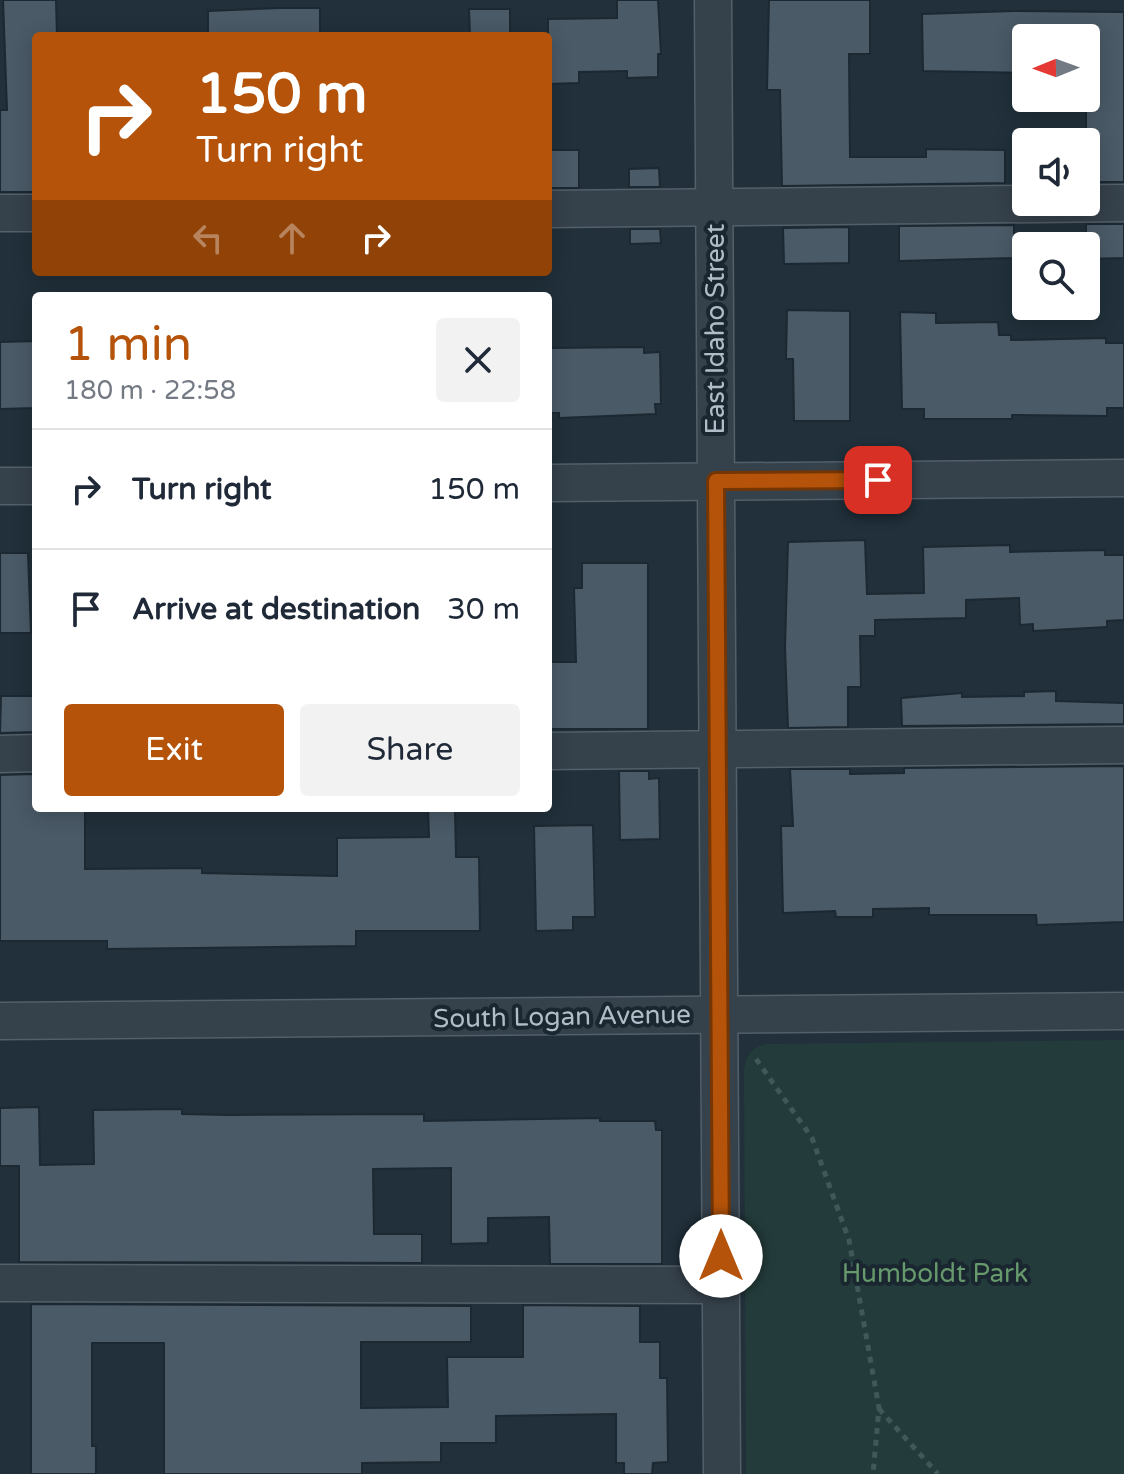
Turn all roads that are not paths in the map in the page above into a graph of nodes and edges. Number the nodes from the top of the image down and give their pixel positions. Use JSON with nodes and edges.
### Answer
{"nodes":[{"id":1,"x":713,"y":0,"type":"edge"},
{"id":2,"x":1124,"y":203,"type":"edge"},
{"id":3,"x":715,"y":207,"type":"junction"},
{"id":4,"x":552,"y":209,"type":"edge"},
{"id":5,"x":0,"y":213,"type":"edge"},
{"id":6,"x":32,"y":213,"type":"edge"},
{"id":7,"x":1124,"y":478,"type":"edge"},
{"id":8,"x":716,"y":481,"type":"junction"},
{"id":9,"x":552,"y":483,"type":"edge"},
{"id":10,"x":0,"y":486,"type":"edge"},
{"id":11,"x":32,"y":486,"type":"edge"},
{"id":12,"x":1124,"y":745,"type":"edge"},
{"id":13,"x":718,"y":749,"type":"junction"},
{"id":14,"x":552,"y":751,"type":"edge"},
{"id":15,"x":32,"y":753,"type":"edge"},
{"id":16,"x":0,"y":754,"type":"edge"},
{"id":17,"x":1124,"y":1011,"type":"edge"},
{"id":18,"x":719,"y":1014,"type":"junction"},
{"id":19,"x":0,"y":1021,"type":"edge"},
{"id":20,"x":0,"y":1283,"type":"edge"},
{"id":21,"x":721,"y":1285,"type":"junction"},
{"id":22,"x":722,"y":1474,"type":"edge"}],
"edges":[{"from":1,"to":3,"type":"street","name":"East Idaho Street"},
{"from":2,"to":3,"type":"street"},
{"from":3,"to":4,"type":"street"},
{"from":3,"to":8,"type":"street","name":"East Idaho Street"},
{"from":5,"to":6,"type":"street"},
{"from":7,"to":8,"type":"street"},
{"from":8,"to":9,"type":"street"},
{"from":8,"to":13,"type":"street","name":"East Idaho Street"},
{"from":10,"to":11,"type":"street"},
{"from":12,"to":13,"type":"street"},
{"from":13,"to":14,"type":"street"},
{"from":13,"to":18,"type":"street","name":"East Idaho Street"},
{"from":15,"to":16,"type":"street"},
{"from":17,"to":18,"type":"street","name":"South Logan Avenue"},
{"from":18,"to":19,"type":"street","name":"South Logan Avenue"},
{"from":18,"to":21,"type":"street","name":"East Idaho Street"},
{"from":20,"to":21,"type":"street"},
{"from":21,"to":22,"type":"street","name":"East Idaho Street"}]}
